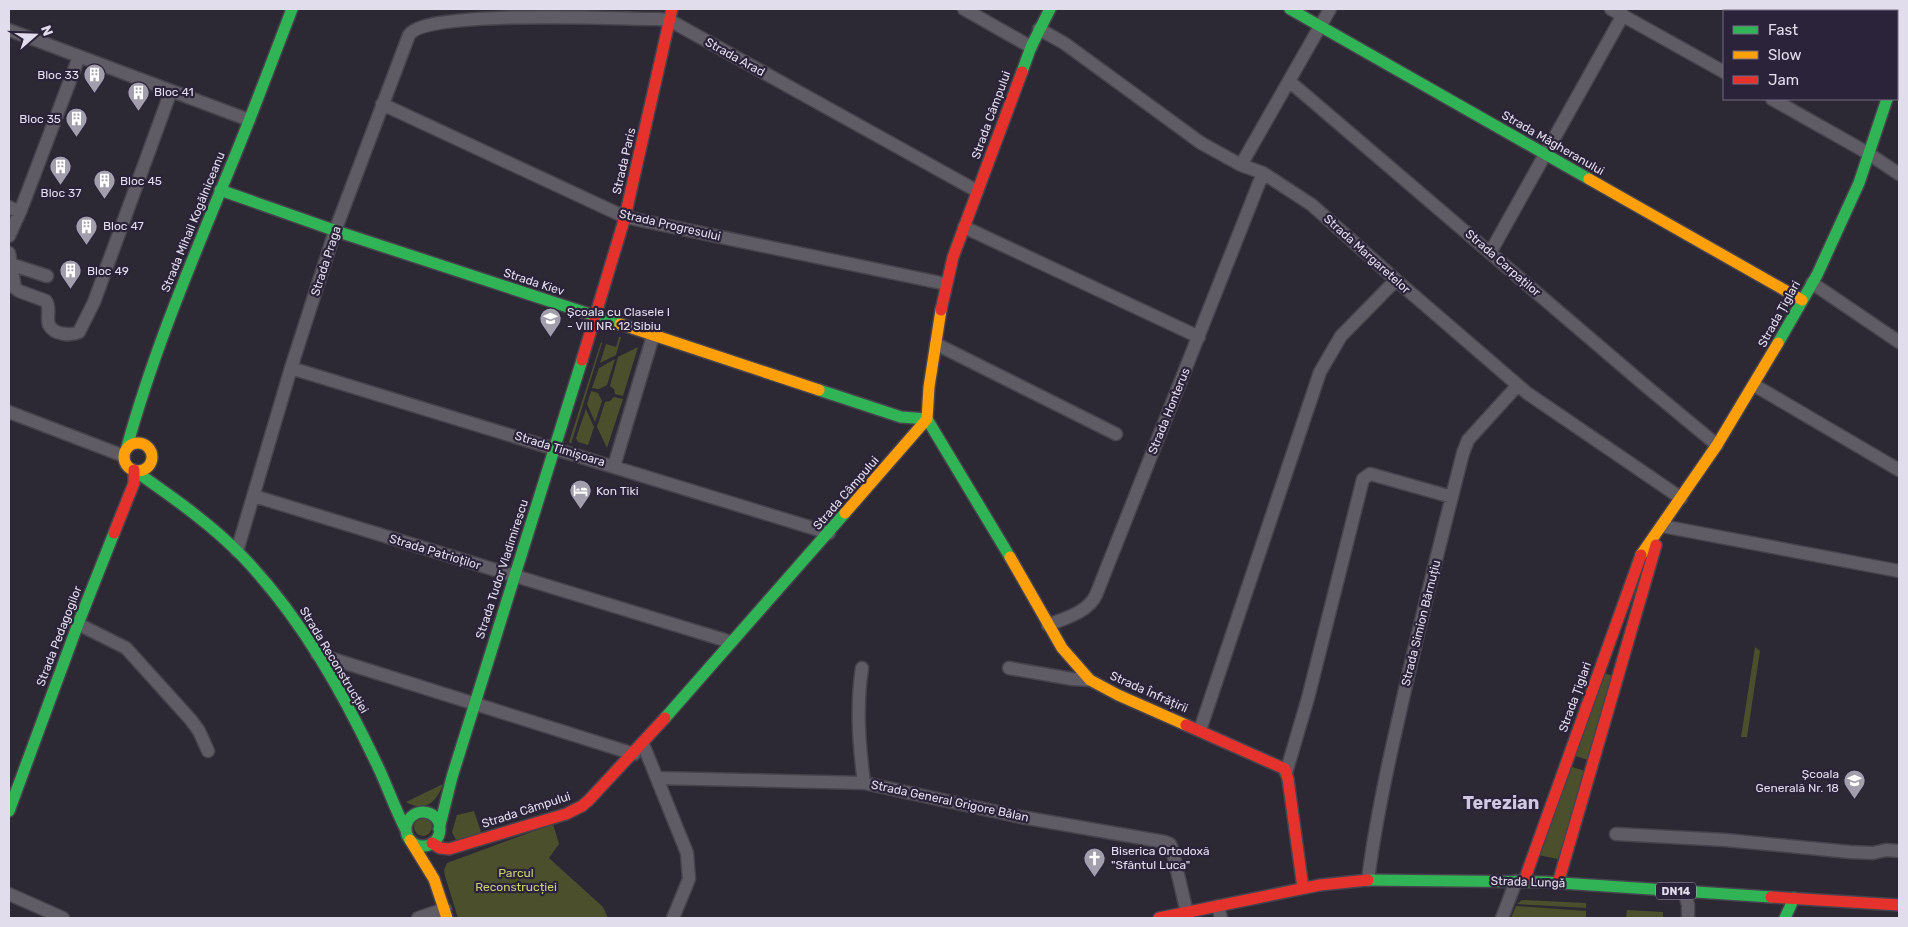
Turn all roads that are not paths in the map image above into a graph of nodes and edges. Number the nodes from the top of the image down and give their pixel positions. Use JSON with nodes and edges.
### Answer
{"nodes":[{"id":1,"x":292,"y":9,"type":"edge"},
{"id":2,"x":964,"y":9,"type":"edge"},
{"id":3,"x":1050,"y":9,"type":"edge"},
{"id":4,"x":1290,"y":9,"type":"edge"},
{"id":5,"x":1330,"y":9,"type":"edge"},
{"id":6,"x":1617,"y":12,"type":"edge"},
{"id":7,"x":468,"y":14,"type":"edge"},
{"id":8,"x":671,"y":15,"type":"edge"},
{"id":9,"x":1320,"y":26,"type":"junction"},
{"id":10,"x":1039,"y":29,"type":"junction"},
{"id":11,"x":9,"y":30,"type":"edge"},
{"id":12,"x":1031,"y":47,"type":"junction"},
{"id":13,"x":79,"y":57,"type":"junction"},
{"id":14,"x":1723,"y":71,"type":"edge"},
{"id":15,"x":1289,"y":81,"type":"junction"},
{"id":16,"x":171,"y":91,"type":"junction"},
{"id":17,"x":1774,"y":100,"type":"edge"},
{"id":18,"x":1887,"y":100,"type":"edge"},
{"id":19,"x":382,"y":104,"type":"junction"},
{"id":20,"x":249,"y":120,"type":"junction"},
{"id":21,"x":1545,"y":155,"type":"junction"},
{"id":22,"x":1870,"y":155,"type":"junction"},
{"id":23,"x":1242,"y":165,"type":"junction"},
{"id":24,"x":1263,"y":173,"type":"junction"},
{"id":25,"x":1899,"y":174,"type":"edge"},
{"id":26,"x":220,"y":190,"type":"junction"},
{"id":27,"x":977,"y":191,"type":"junction"},
{"id":28,"x":14,"y":210,"type":"edge"},
{"id":29,"x":625,"y":217,"type":"junction"},
{"id":30,"x":964,"y":227,"type":"junction"},
{"id":31,"x":335,"y":231,"type":"junction"},
{"id":32,"x":9,"y":236,"type":"edge"},
{"id":33,"x":1490,"y":253,"type":"junction"},
{"id":34,"x":10,"y":258,"type":"edge"},
{"id":35,"x":47,"y":276,"type":"dead end"},
{"id":36,"x":1396,"y":280,"type":"junction"},
{"id":37,"x":1812,"y":283,"type":"junction"},
{"id":38,"x":946,"y":284,"type":"junction"},
{"id":39,"x":1802,"y":300,"type":"junction"},
{"id":40,"x":596,"y":318,"type":"junction"},
{"id":41,"x":653,"y":336,"type":"junction"},
{"id":42,"x":1199,"y":337,"type":"junction"},
{"id":43,"x":1899,"y":342,"type":"edge"},
{"id":44,"x":936,"y":344,"type":"junction"},
{"id":45,"x":292,"y":368,"type":"junction"},
{"id":46,"x":1518,"y":385,"type":"junction"},
{"id":47,"x":1754,"y":385,"type":"junction"},
{"id":48,"x":138,"y":407,"type":"junction"},
{"id":49,"x":9,"y":412,"type":"edge"},
{"id":50,"x":927,"y":419,"type":"junction"},
{"id":51,"x":1116,"y":434,"type":"dead end"},
{"id":52,"x":1717,"y":445,"type":"junction"},
{"id":53,"x":556,"y":448,"type":"junction"},
{"id":54,"x":150,"y":450,"type":"junction"},
{"id":55,"x":126,"y":452,"type":"junction"},
{"id":56,"x":614,"y":466,"type":"junction"},
{"id":57,"x":135,"y":470,"type":"junction"},
{"id":58,"x":1899,"y":470,"type":"edge"},
{"id":59,"x":254,"y":496,"type":"junction"},
{"id":60,"x":1452,"y":497,"type":"junction"},
{"id":61,"x":1681,"y":498,"type":"junction"},
{"id":62,"x":175,"y":499,"type":"junction"},
{"id":63,"x":1662,"y":526,"type":"junction"},
{"id":64,"x":829,"y":533,"type":"junction"},
{"id":65,"x":237,"y":551,"type":"junction"},
{"id":66,"x":1899,"y":571,"type":"edge"},
{"id":67,"x":514,"y":577,"type":"junction"},
{"id":68,"x":78,"y":624,"type":"junction"},
{"id":69,"x":1048,"y":625,"type":"junction"},
{"id":70,"x":731,"y":642,"type":"junction"},
{"id":71,"x":317,"y":654,"type":"junction"},
{"id":72,"x":862,"y":668,"type":"dead end"},
{"id":73,"x":1009,"y":668,"type":"dead end"},
{"id":74,"x":1090,"y":680,"type":"junction"},
{"id":75,"x":474,"y":703,"type":"junction"},
{"id":76,"x":1200,"y":730,"type":"junction"},
{"id":77,"x":639,"y":749,"type":"junction"},
{"id":78,"x":208,"y":751,"type":"dead end"},
{"id":79,"x":1286,"y":773,"type":"junction"},
{"id":80,"x":657,"y":778,"type":"junction"},
{"id":81,"x":450,"y":783,"type":"junction"},
{"id":82,"x":864,"y":783,"type":"junction"},
{"id":83,"x":387,"y":787,"type":"junction"},
{"id":84,"x":9,"y":811,"type":"edge"},
{"id":85,"x":417,"y":813,"type":"junction"},
{"id":86,"x":1616,"y":834,"type":"dead end"},
{"id":87,"x":408,"y":835,"type":"junction"},
{"id":88,"x":435,"y":838,"type":"junction"},
{"id":89,"x":1899,"y":851,"type":"edge"},
{"id":90,"x":434,"y":879,"type":"junction"},
{"id":91,"x":1368,"y":880,"type":"junction"},
{"id":92,"x":1520,"y":881,"type":"junction"},
{"id":93,"x":1558,"y":883,"type":"junction"},
{"id":94,"x":1303,"y":888,"type":"junction"},
{"id":95,"x":1684,"y":891,"type":"junction"},
{"id":96,"x":9,"y":894,"type":"edge"},
{"id":97,"x":1794,"y":898,"type":"junction"},
{"id":98,"x":1899,"y":905,"type":"edge"},
{"id":99,"x":1220,"y":912,"type":"edge"},
{"id":100,"x":1187,"y":913,"type":"junction"},
{"id":101,"x":446,"y":914,"type":"edge"},
{"id":102,"x":63,"y":918,"type":"edge"},
{"id":103,"x":418,"y":918,"type":"edge"},
{"id":104,"x":673,"y":918,"type":"edge"},
{"id":105,"x":1159,"y":918,"type":"edge"},
{"id":106,"x":1502,"y":918,"type":"edge"},
{"id":107,"x":1688,"y":918,"type":"edge"},
{"id":108,"x":1786,"y":918,"type":"edge"}],
"edges":[{"from":1,"to":20,"type":"street","name":"Strada Mihail Kogălniceanu"},
{"from":2,"to":12,"type":"street"},
{"from":3,"to":10,"type":"street","name":"Strada Câmpului"},
{"from":4,"to":9,"type":"street","name":"Strada Măgheranului"},
{"from":5,"to":9,"type":"street"},
{"from":6,"to":14,"type":"street"},
{"from":6,"to":21,"type":"street"},
{"from":7,"to":8,"type":"street","name":"Strada Arad"},
{"from":7,"to":19,"type":"street","name":"Strada Praga"},
{"from":8,"to":27,"type":"street","name":"Strada Arad"},
{"from":8,"to":29,"type":"street","name":"Strada Paris"},
{"from":9,"to":15,"type":"street"},
{"from":9,"to":21,"type":"street","name":"Strada Măgheranului"},
{"from":10,"to":12,"type":"street","name":"Strada Câmpului"},
{"from":10,"to":23,"type":"street","name":"Strada Margaretelor"},
{"from":11,"to":13,"type":"street"},
{"from":12,"to":27,"type":"street","name":"Strada Câmpului"},
{"from":13,"to":16,"type":"street"},
{"from":13,"to":28,"type":"street"},
{"from":15,"to":23,"type":"street"},
{"from":15,"to":33,"type":"street","name":"Strada Carpaților"},
{"from":16,"to":20,"type":"street"},
{"from":16,"to":34,"type":"street"},
{"from":17,"to":22,"type":"street"},
{"from":18,"to":22,"type":"street","name":"Strada Țiglari"},
{"from":19,"to":29,"type":"street","name":"Strada Progresului"},
{"from":19,"to":31,"type":"street","name":"Strada Praga"},
{"from":20,"to":26,"type":"street","name":"Strada Mihail Kogălniceanu"},
{"from":21,"to":33,"type":"street"},
{"from":21,"to":39,"type":"street","name":"Strada Măgheranului"},
{"from":22,"to":25,"type":"street"},
{"from":22,"to":37,"type":"street","name":"Strada Țiglari"},
{"from":23,"to":24,"type":"street","name":"Strada Margaretelor"},
{"from":24,"to":36,"type":"street","name":"Strada Margaretelor"},
{"from":24,"to":42,"type":"street","name":"Strada Honterus"},
{"from":26,"to":31,"type":"street","name":"Strada Kiev"},
{"from":26,"to":48,"type":"street","name":"Strada Mihail Kogălniceanu"},
{"from":27,"to":30,"type":"street","name":"Strada Câmpului"},
{"from":28,"to":32,"type":"street"},
{"from":29,"to":38,"type":"street","name":"Strada Progresului"},
{"from":29,"to":40,"type":"street","name":"Strada Paris"},
{"from":30,"to":38,"type":"street","name":"Strada Câmpului"},
{"from":30,"to":42,"type":"street"},
{"from":31,"to":40,"type":"street","name":"Strada Kiev"},
{"from":31,"to":45,"type":"street","name":"Strada Praga"},
{"from":33,"to":52,"type":"street","name":"Strada Carpaților"},
{"from":34,"to":35,"type":"street"},
{"from":36,"to":46,"type":"street","name":"Strada Margaretelor"},
{"from":36,"to":76,"type":"street"},
{"from":37,"to":39,"type":"street","name":"Strada Țiglari"},
{"from":37,"to":43,"type":"street"},
{"from":38,"to":44,"type":"street","name":"Strada Câmpului"},
{"from":39,"to":47,"type":"street","name":"Strada Țiglari"},
{"from":40,"to":41,"type":"street","name":"Strada Kiev"},
{"from":40,"to":53,"type":"street","name":"Strada Tudor Vladimirescu"},
{"from":41,"to":50,"type":"street","name":"Strada Kiev"},
{"from":41,"to":56,"type":"street"},
{"from":42,"to":69,"type":"street","name":"Strada Honterus"},
{"from":44,"to":50,"type":"street","name":"Strada Câmpului"},
{"from":44,"to":51,"type":"street"},
{"from":45,"to":53,"type":"street","name":"Strada Timișoara"},
{"from":45,"to":59,"type":"street","name":"Strada Praga"},
{"from":46,"to":60,"type":"street","name":"Strada Simion Bărnuțiu"},
{"from":46,"to":61,"type":"street","name":"Strada Margaretelor"},
{"from":47,"to":52,"type":"street","name":"Strada Țiglari"},
{"from":47,"to":58,"type":"street"},
{"from":48,"to":54,"type":"street"},
{"from":48,"to":55,"type":"street","name":"Strada Mihail Kogălniceanu"},
{"from":49,"to":55,"type":"street"},
{"from":50,"to":64,"type":"street","name":"Strada Câmpului"},
{"from":50,"to":69,"type":"street","name":"Strada Înfrățirii"},
{"from":52,"to":61,"type":"street","name":"Strada Țiglari"},
{"from":53,"to":56,"type":"street","name":"Strada Timișoara"},
{"from":53,"to":67,"type":"street","name":"Strada Tudor Vladimirescu"},
{"from":54,"to":55,"type":"street"},
{"from":54,"to":57,"type":"street"},
{"from":54,"to":62,"type":"street"},
{"from":55,"to":57,"type":"street"},
{"from":56,"to":64,"type":"street","name":"Strada Timișoara"},
{"from":57,"to":62,"type":"street","name":"Strada Reconstrucției"},
{"from":57,"to":68,"type":"street","name":"Strada Pedagogilor"},
{"from":59,"to":65,"type":"street","name":"Strada Praga"},
{"from":59,"to":67,"type":"street","name":"Strada Patrioților"},
{"from":60,"to":79,"type":"street"},
{"from":60,"to":91,"type":"street","name":"Strada Simion Bărnuțiu"},
{"from":61,"to":63,"type":"street","name":"Strada Țiglari"},
{"from":62,"to":65,"type":"street","name":"Strada Reconstrucției"},
{"from":63,"to":66,"type":"street"},
{"from":63,"to":92,"type":"street","name":"Strada Țiglari"},
{"from":63,"to":93,"type":"street","name":"Strada Țiglari"},
{"from":64,"to":70,"type":"street","name":"Strada Câmpului"},
{"from":65,"to":71,"type":"street","name":"Strada Reconstrucției"},
{"from":67,"to":70,"type":"street","name":"Strada Patrioților"},
{"from":67,"to":75,"type":"street","name":"Strada Tudor Vladimirescu"},
{"from":68,"to":78,"type":"street"},
{"from":68,"to":84,"type":"street","name":"Strada Pedagogilor"},
{"from":69,"to":74,"type":"street","name":"Strada Înfrățirii"},
{"from":70,"to":77,"type":"street","name":"Strada Câmpului"},
{"from":71,"to":75,"type":"street"},
{"from":71,"to":83,"type":"street","name":"Strada Reconstrucției"},
{"from":72,"to":82,"type":"street"},
{"from":73,"to":74,"type":"street"},
{"from":74,"to":76,"type":"street","name":"Strada Înfrățirii"},
{"from":75,"to":77,"type":"street"},
{"from":75,"to":81,"type":"street","name":"Strada Tudor Vladimirescu"},
{"from":76,"to":79,"type":"street","name":"Strada Înfrățirii"},
{"from":77,"to":80,"type":"street"},
{"from":77,"to":88,"type":"street","name":"Strada Câmpului"},
{"from":79,"to":94,"type":"street"},
{"from":80,"to":82,"type":"street","name":"Strada General Grigore Bălan"},
{"from":80,"to":104,"type":"street"},
{"from":81,"to":85,"type":"street"},
{"from":81,"to":88,"type":"street","name":"Strada Tudor Vladimirescu"},
{"from":82,"to":100,"type":"street","name":"Strada General Grigore Bălan"},
{"from":83,"to":85,"type":"street"},
{"from":83,"to":87,"type":"street","name":"Strada Reconstrucției"},
{"from":85,"to":87,"type":"street"},
{"from":85,"to":88,"type":"street"},
{"from":86,"to":89,"type":"street"},
{"from":87,"to":88,"type":"street"},
{"from":87,"to":90,"type":"street","name":"Strada Reconstrucției"},
{"from":88,"to":90,"type":"street","name":"Strada Tudor Vladimirescu"},
{"from":90,"to":101,"type":"street","name":"Strada Reconstrucției"},
{"from":91,"to":92,"type":"street","name":"Strada Lungă","number":"DN14"},
{"from":91,"to":94,"type":"street","name":"Strada Lungă","number":"DN14"},
{"from":92,"to":93,"type":"street","name":"Strada Lungă","number":"DN14"},
{"from":92,"to":106,"type":"street"},
{"from":93,"to":95,"type":"street","name":"Strada Lungă","number":"DN14"},
{"from":94,"to":99,"type":"street","name":"Strada Lungă","number":"DN14"},
{"from":95,"to":97,"type":"street","name":"Strada Lungă","number":"DN14"},
{"from":95,"to":107,"type":"street"},
{"from":96,"to":102,"type":"street"},
{"from":97,"to":98,"type":"street","name":"Strada Lungă","number":"DN14"},
{"from":97,"to":108,"type":"street"},
{"from":99,"to":100,"type":"street","name":"Strada Lungă","number":"DN14"},
{"from":100,"to":105,"type":"street","name":"Strada Lungă","number":"DN14"},
{"from":101,"to":103,"type":"street"}]}
